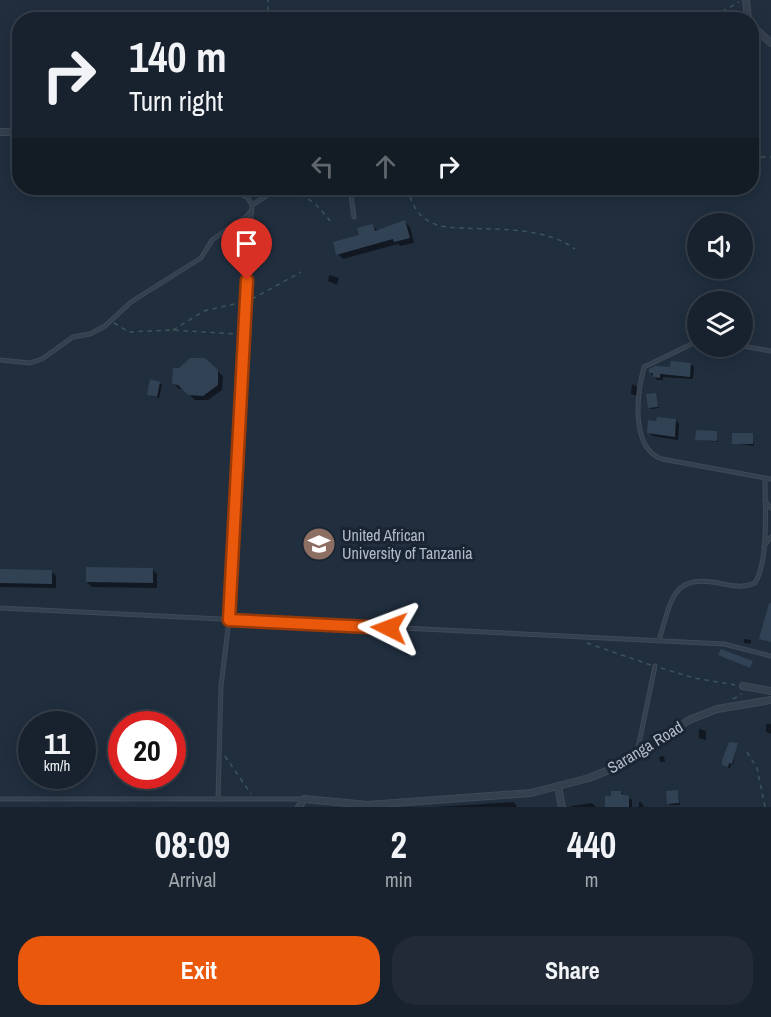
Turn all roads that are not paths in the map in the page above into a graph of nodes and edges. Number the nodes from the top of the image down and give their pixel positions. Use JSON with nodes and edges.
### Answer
{"nodes":[{"id":1,"x":759,"y":33,"type":"edge"},
{"id":2,"x":771,"y":44,"type":"edge"},
{"id":3,"x":242,"y":195,"type":"edge"},
{"id":4,"x":267,"y":195,"type":"edge"},
{"id":5,"x":351,"y":195,"type":"edge"},
{"id":6,"x":252,"y":205,"type":"junction"},
{"id":7,"x":250,"y":210,"type":"junction"},
{"id":8,"x":354,"y":217,"type":"dead end"},
{"id":9,"x":687,"y":346,"type":"edge"},
{"id":10,"x":753,"y":348,"type":"edge"},
{"id":11,"x":771,"y":351,"type":"edge"},
{"id":12,"x":0,"y":360,"type":"edge"},
{"id":13,"x":765,"y":478,"type":"junction"},
{"id":14,"x":771,"y":479,"type":"edge"},
{"id":15,"x":765,"y":501,"type":"junction"},
{"id":16,"x":771,"y":508,"type":"edge"},
{"id":17,"x":771,"y":537,"type":"edge"},
{"id":18,"x":763,"y":548,"type":"junction"},
{"id":19,"x":0,"y":608,"type":"edge"},
{"id":20,"x":229,"y":620,"type":"junction"},
{"id":21,"x":659,"y":640,"type":"junction"},
{"id":22,"x":771,"y":656,"type":"edge"},
{"id":23,"x":655,"y":666,"type":"road end"},
{"id":24,"x":743,"y":686,"type":"road end"},
{"id":25,"x":771,"y":691,"type":"edge"},
{"id":26,"x":771,"y":700,"type":"edge"},
{"id":27,"x":636,"y":754,"type":"junction"},
{"id":28,"x":558,"y":786,"type":"junction"},
{"id":29,"x":0,"y":799,"type":"edge"},
{"id":30,"x":31,"y":799,"type":"junction"},
{"id":31,"x":218,"y":799,"type":"junction"},
{"id":32,"x":304,"y":799,"type":"junction"},
{"id":33,"x":84,"y":800,"type":"junction"},
{"id":34,"x":30,"y":806,"type":"edge"},
{"id":35,"x":83,"y":807,"type":"edge"},
{"id":36,"x":299,"y":807,"type":"edge"},
{"id":37,"x":562,"y":807,"type":"edge"}],
"edges":[{"from":1,"to":2,"type":"street"},
{"from":3,"to":6,"type":"lane"},
{"from":4,"to":6,"type":"lane"},
{"from":5,"to":8,"type":"lane"},
{"from":6,"to":7,"type":"lane"},
{"from":7,"to":12,"type":"lane"},
{"from":7,"to":20,"type":"lane"},
{"from":9,"to":13,"type":"lane"},
{"from":10,"to":11,"type":"lane"},
{"from":13,"to":14,"type":"lane"},
{"from":13,"to":15,"type":"lane"},
{"from":15,"to":16,"type":"lane"},
{"from":15,"to":18,"type":"lane"},
{"from":17,"to":18,"type":"lane"},
{"from":18,"to":21,"type":"lane"},
{"from":19,"to":20,"type":"lane"},
{"from":20,"to":21,"type":"lane"},
{"from":20,"to":31,"type":"lane"},
{"from":21,"to":22,"type":"lane"},
{"from":23,"to":27,"type":"lane"},
{"from":24,"to":25,"type":"street"},
{"from":26,"to":27,"type":"street","name":"Saranga Road"},
{"from":27,"to":28,"type":"street","name":"Saranga Road"},
{"from":28,"to":32,"type":"street","name":"Saranga Road"},
{"from":28,"to":37,"type":"street"},
{"from":29,"to":30,"type":"lane","name":"Saranga Road"},
{"from":30,"to":33,"type":"lane","name":"Saranga Road"},
{"from":30,"to":34,"type":"lane"},
{"from":31,"to":32,"type":"lane","name":"Saranga Road"},
{"from":31,"to":33,"type":"lane","name":"Saranga Road"},
{"from":32,"to":36,"type":"street"},
{"from":33,"to":35,"type":"lane"}]}
